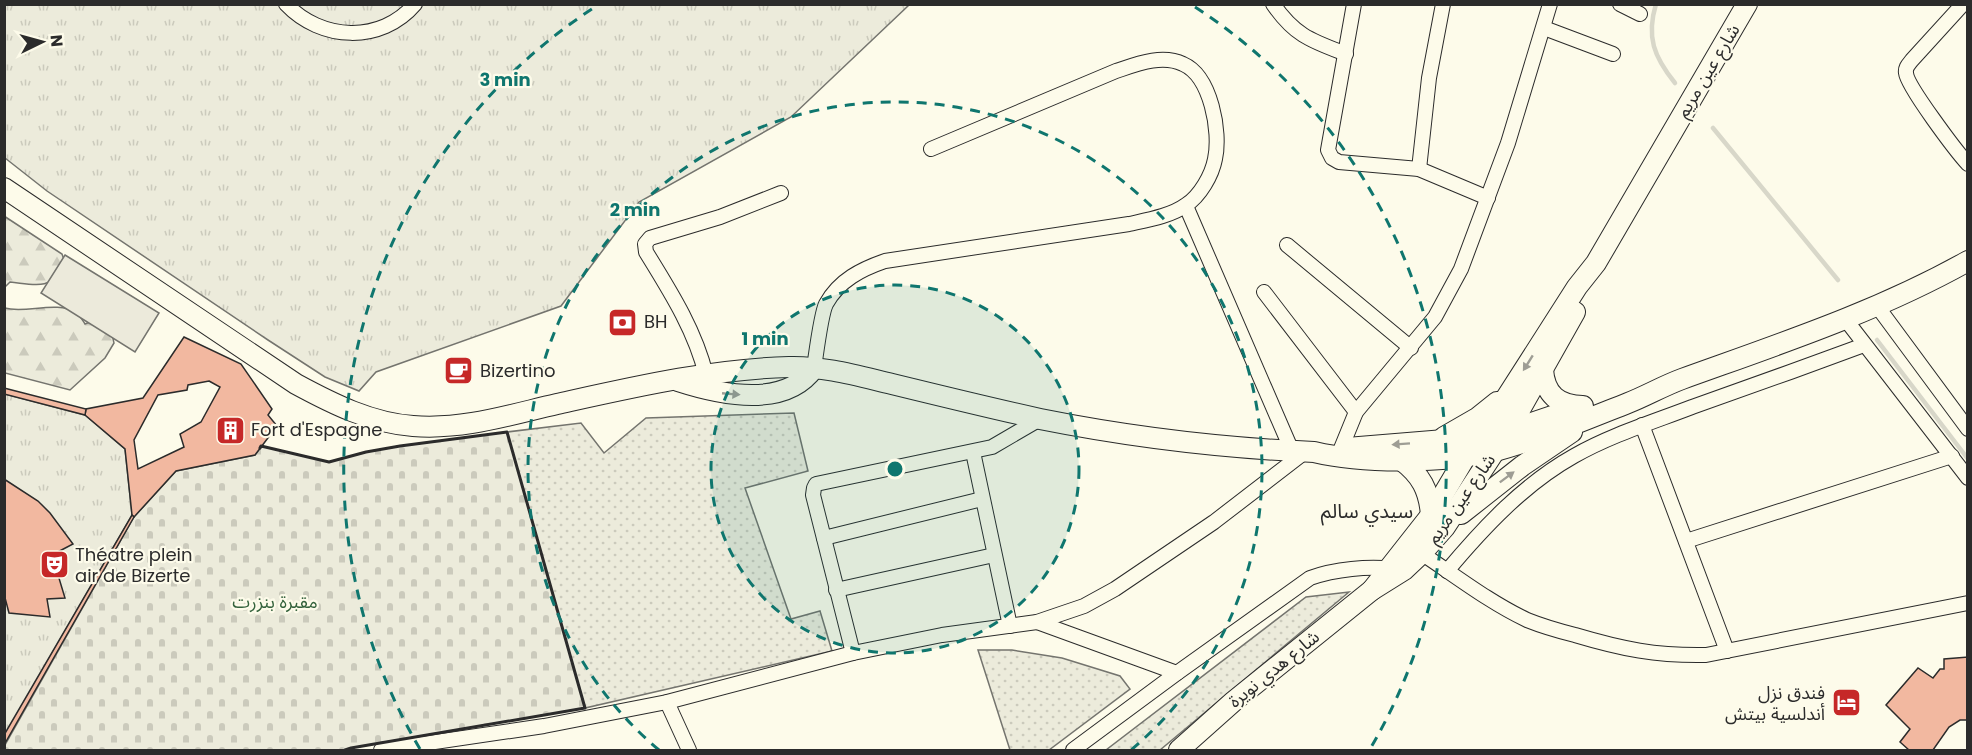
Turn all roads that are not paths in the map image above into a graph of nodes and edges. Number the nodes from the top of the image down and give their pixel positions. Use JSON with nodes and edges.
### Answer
{"nodes":[{"id":1,"x":286,"y":4,"type":"edge"},
{"id":2,"x":415,"y":4,"type":"edge"},
{"id":3,"x":1273,"y":4,"type":"edge"},
{"id":4,"x":1354,"y":4,"type":"edge"},
{"id":5,"x":1443,"y":4,"type":"edge"},
{"id":6,"x":1550,"y":4,"type":"edge"},
{"id":7,"x":1620,"y":4,"type":"edge"},
{"id":8,"x":1747,"y":4,"type":"edge"},
{"id":9,"x":1963,"y":4,"type":"edge"},
{"id":10,"x":1640,"y":14,"type":"dead end"},
{"id":11,"x":1544,"y":28,"type":"junction"},
{"id":12,"x":1346,"y":54,"type":"junction"},
{"id":13,"x":1613,"y":54,"type":"dead end"},
{"id":14,"x":931,"y":149,"type":"dead end"},
{"id":15,"x":1968,"y":164,"type":"edge"},
{"id":16,"x":1419,"y":169,"type":"junction"},
{"id":17,"x":4,"y":188,"type":"edge"},
{"id":18,"x":781,"y":193,"type":"dead end"},
{"id":19,"x":1488,"y":198,"type":"junction"},
{"id":20,"x":1186,"y":206,"type":"junction"},
{"id":21,"x":1287,"y":245,"type":"dead end"},
{"id":22,"x":1968,"y":261,"type":"edge"},
{"id":23,"x":1596,"y":263,"type":"junction"},
{"id":24,"x":1264,"y":292,"type":"dead end"},
{"id":25,"x":1877,"y":306,"type":"junction"},
{"id":26,"x":1846,"y":320,"type":"junction"},
{"id":27,"x":1864,"y":345,"type":"junction"},
{"id":28,"x":1411,"y":348,"type":"junction"},
{"id":29,"x":814,"y":368,"type":"junction"},
{"id":30,"x":1543,"y":370,"type":"junction"},
{"id":31,"x":706,"y":375,"type":"junction"},
{"id":32,"x":675,"y":380,"type":"junction"},
{"id":33,"x":1675,"y":382,"type":"junction"},
{"id":34,"x":1514,"y":386,"type":"junction"},
{"id":35,"x":1582,"y":406,"type":"junction"},
{"id":36,"x":1356,"y":412,"type":"junction"},
{"id":37,"x":1605,"y":412,"type":"junction"},
{"id":38,"x":1040,"y":419,"type":"junction"},
{"id":39,"x":1642,"y":425,"type":"junction"},
{"id":40,"x":1968,"y":429,"type":"edge"},
{"id":41,"x":1508,"y":431,"type":"junction"},
{"id":42,"x":1434,"y":442,"type":"junction"},
{"id":43,"x":1488,"y":444,"type":"junction"},
{"id":44,"x":973,"y":452,"type":"junction"},
{"id":45,"x":1304,"y":452,"type":"junction"},
{"id":46,"x":1339,"y":453,"type":"junction"},
{"id":47,"x":1466,"y":456,"type":"junction"},
{"id":48,"x":1952,"y":456,"type":"junction"},
{"id":49,"x":1401,"y":460,"type":"junction"},
{"id":50,"x":1968,"y":478,"type":"edge"},
{"id":51,"x":982,"y":499,"type":"junction"},
{"id":52,"x":1438,"y":521,"type":"junction"},
{"id":53,"x":824,"y":538,"type":"junction"},
{"id":54,"x":1686,"y":541,"type":"junction"},
{"id":55,"x":1415,"y":548,"type":"junction"},
{"id":56,"x":994,"y":555,"type":"junction"},
{"id":57,"x":1396,"y":569,"type":"junction"},
{"id":58,"x":1447,"y":571,"type":"junction"},
{"id":59,"x":836,"y":590,"type":"junction"},
{"id":60,"x":1372,"y":590,"type":"joint"},
{"id":61,"x":1968,"y":603,"type":"edge"},
{"id":62,"x":1036,"y":622,"type":"junction"},
{"id":63,"x":1010,"y":626,"type":"junction"},
{"id":64,"x":1727,"y":651,"type":"junction"},
{"id":65,"x":853,"y":653,"type":"junction"},
{"id":66,"x":1177,"y":673,"type":"junction"},
{"id":67,"x":667,"y":702,"type":"junction"},
{"id":68,"x":381,"y":750,"type":"edge"},
{"id":69,"x":689,"y":750,"type":"edge"},
{"id":70,"x":1073,"y":750,"type":"edge"},
{"id":71,"x":1179,"y":750,"type":"edge"}],
"edges":[{"from":1,"to":2,"type":"street"},
{"from":3,"to":12,"type":"street"},
{"from":4,"to":12,"type":"street"},
{"from":5,"to":16,"type":"street"},
{"from":6,"to":11,"type":"street"},
{"from":7,"to":10,"type":"street"},
{"from":8,"to":23,"type":"street","name":"شارع عين مريم"},
{"from":9,"to":15,"type":"street"},
{"from":11,"to":13,"type":"street"},
{"from":11,"to":19,"type":"street"},
{"from":12,"to":16,"type":"street"},
{"from":14,"to":20,"type":"street"},
{"from":16,"to":19,"type":"street"},
{"from":17,"to":32,"type":"street"},
{"from":18,"to":31,"type":"street"},
{"from":19,"to":28,"type":"street"},
{"from":20,"to":29,"type":"street"},
{"from":20,"to":45,"type":"street"},
{"from":21,"to":28,"type":"street"},
{"from":22,"to":25,"type":"street"},
{"from":23,"to":30,"type":"street","name":"شارع عين مريم"},
{"from":23,"to":34,"type":"street","name":"شارع عين مريم","one_way":true},
{"from":24,"to":36,"type":"street"},
{"from":25,"to":26,"type":"street"},
{"from":25,"to":40,"type":"street"},
{"from":26,"to":27,"type":"street"},
{"from":26,"to":33,"type":"street"},
{"from":27,"to":39,"type":"street"},
{"from":27,"to":48,"type":"street"},
{"from":28,"to":36,"type":"street"},
{"from":29,"to":31,"type":"street"},
{"from":32,"to":29,"type":"street","one_way":true},
{"from":29,"to":38,"type":"street"},
{"from":30,"to":35,"type":"street"},
{"from":30,"to":41,"type":"street","name":"شارع عين مريم"},
{"from":31,"to":32,"type":"street"},
{"from":33,"to":35,"type":"street"},
{"from":33,"to":37,"type":"street"},
{"from":34,"to":42,"type":"street"},
{"from":34,"to":43,"type":"street","name":"شارع عين مريم"},
{"from":35,"to":41,"type":"street"},
{"from":36,"to":46,"type":"street"},
{"from":37,"to":43,"type":"street"},
{"from":52,"to":37,"type":"street","one_way":true},
{"from":38,"to":44,"type":"street"},
{"from":38,"to":45,"type":"street"},
{"from":39,"to":54,"type":"street"},
{"from":39,"to":58,"type":"street"},
{"from":41,"to":43,"type":"street","name":"شارع عين مريم"},
{"from":42,"to":43,"type":"street"},
{"from":42,"to":46,"type":"street","one_way":true},
{"from":43,"to":47,"type":"street"},
{"from":43,"to":52,"type":"street","name":"شارع عين مريم"},
{"from":44,"to":51,"type":"street"},
{"from":44,"to":53,"type":"street"},
{"from":45,"to":46,"type":"street"},
{"from":45,"to":62,"type":"street"},
{"from":46,"to":49,"type":"street"},
{"from":47,"to":49,"type":"street"},
{"from":47,"to":52,"type":"street","name":"شارع عين مريم"},
{"from":48,"to":50,"type":"street"},
{"from":48,"to":54,"type":"street"},
{"from":49,"to":52,"type":"street"},
{"from":51,"to":53,"type":"street"},
{"from":51,"to":56,"type":"street"},
{"from":52,"to":55,"type":"street","name":"شارع عين مريم"},
{"from":53,"to":59,"type":"street"},
{"from":54,"to":64,"type":"street"},
{"from":55,"to":57,"type":"street","name":"شارع عين مريم"},
{"from":55,"to":58,"type":"street"},
{"from":56,"to":59,"type":"street"},
{"from":56,"to":63,"type":"street"},
{"from":57,"to":60,"type":"street","name":"شارع عين مريم"},
{"from":57,"to":66,"type":"street"},
{"from":58,"to":64,"type":"street"},
{"from":59,"to":65,"type":"street"},
{"from":60,"to":71,"type":"street","name":"شارع هدي نويرة"},
{"from":61,"to":64,"type":"street"},
{"from":62,"to":63,"type":"street"},
{"from":62,"to":66,"type":"street"},
{"from":63,"to":65,"type":"street"},
{"from":65,"to":67,"type":"street"},
{"from":66,"to":70,"type":"street"},
{"from":67,"to":68,"type":"street"},
{"from":67,"to":69,"type":"street"}]}
